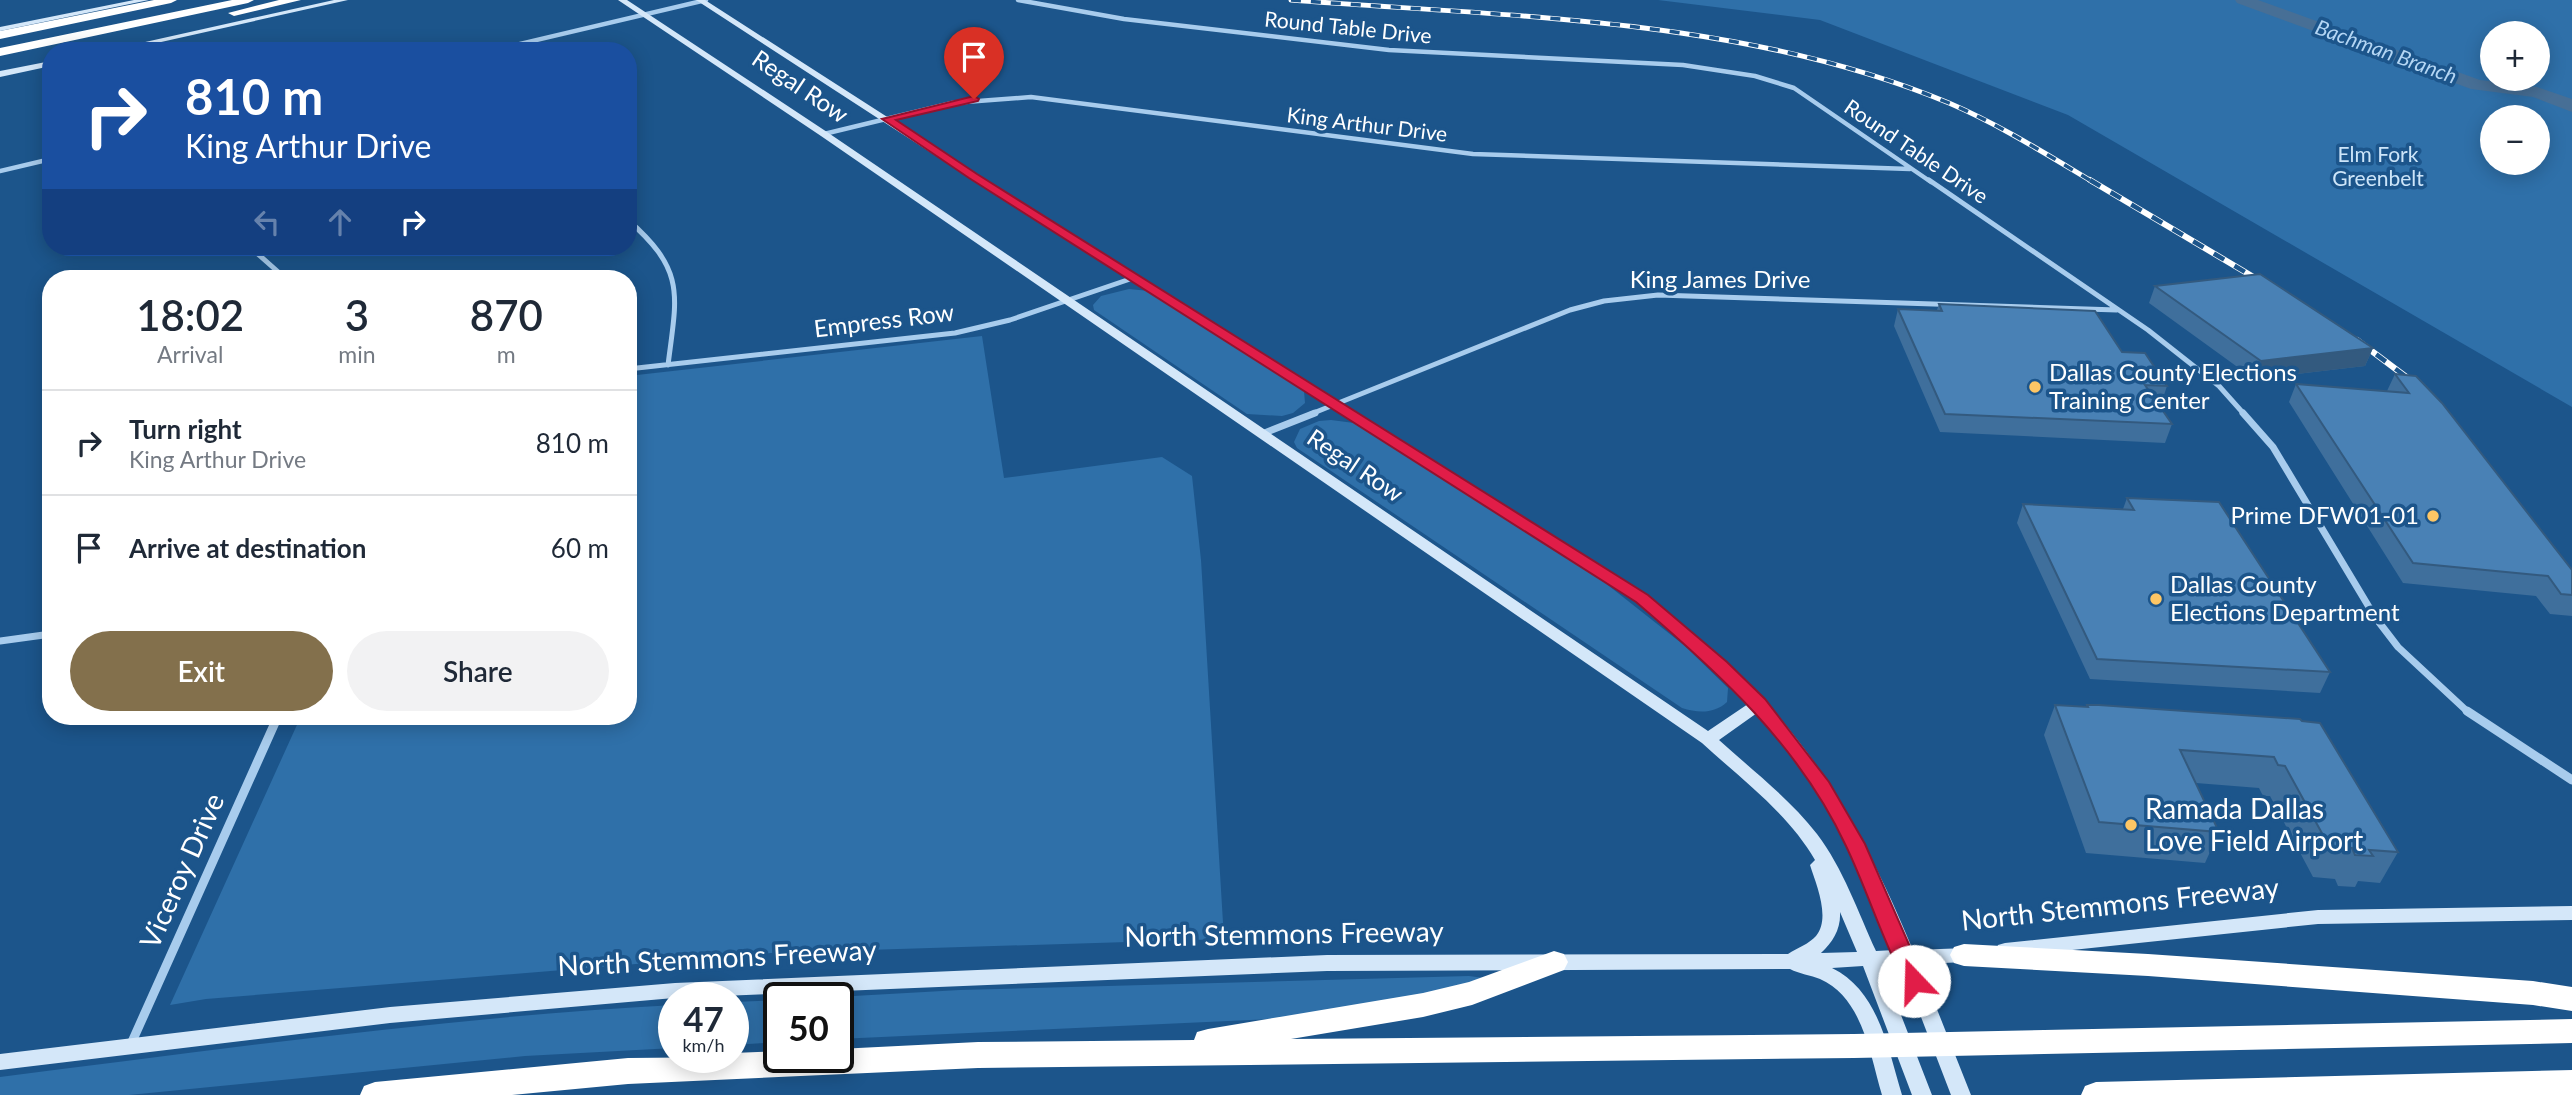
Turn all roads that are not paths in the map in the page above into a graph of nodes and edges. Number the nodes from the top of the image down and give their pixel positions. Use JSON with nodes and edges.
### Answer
{"nodes":[{"id":1,"x":145,"y":0,"type":"edge"},
{"id":2,"x":171,"y":0,"type":"edge"},
{"id":3,"x":188,"y":0,"type":"edge"},
{"id":4,"x":224,"y":0,"type":"edge"},
{"id":5,"x":248,"y":0,"type":"edge"},
{"id":6,"x":295,"y":0,"type":"edge"},
{"id":7,"x":344,"y":0,"type":"edge"},
{"id":8,"x":622,"y":0,"type":"edge"},
{"id":9,"x":703,"y":0,"type":"edge"},
{"id":10,"x":1018,"y":0,"type":"edge"},
{"id":11,"x":644,"y":14,"type":"junction"},
{"id":12,"x":0,"y":35,"type":"edge"},
{"id":13,"x":128,"y":36,"type":"junction"},
{"id":14,"x":48,"y":42,"type":"edge"},
{"id":15,"x":100,"y":42,"type":"edge"},
{"id":16,"x":102,"y":42,"type":"edge"},
{"id":17,"x":150,"y":42,"type":"edge"},
{"id":18,"x":527,"y":42,"type":"edge"},
{"id":19,"x":42,"y":43,"type":"edge"},
{"id":20,"x":0,"y":47,"type":"edge"},
{"id":21,"x":0,"y":52,"type":"edge"},
{"id":22,"x":42,"y":55,"type":"edge"},
{"id":23,"x":0,"y":64,"type":"edge"},
{"id":24,"x":42,"y":65,"type":"edge"},
{"id":25,"x":0,"y":74,"type":"edge"},
{"id":26,"x":887,"y":119,"type":"junction"},
{"id":27,"x":824,"y":134,"type":"junction"},
{"id":28,"x":42,"y":161,"type":"edge"},
{"id":29,"x":1912,"y":169,"type":"junction"},
{"id":30,"x":0,"y":171,"type":"edge"},
{"id":31,"x":637,"y":228,"type":"edge"},
{"id":32,"x":260,"y":256,"type":"edge"},
{"id":33,"x":276,"y":270,"type":"edge"},
{"id":34,"x":1136,"y":277,"type":"junction"},
{"id":35,"x":1066,"y":302,"type":"junction"},
{"id":36,"x":2118,"y":310,"type":"junction"},
{"id":37,"x":668,"y":365,"type":"junction"},
{"id":38,"x":637,"y":368,"type":"edge"},
{"id":39,"x":1337,"y":404,"type":"junction"},
{"id":40,"x":1262,"y":434,"type":"junction"},
{"id":41,"x":42,"y":635,"type":"edge"},
{"id":42,"x":0,"y":641,"type":"edge"},
{"id":43,"x":1759,"y":704,"type":"junction"},
{"id":44,"x":274,"y":725,"type":"edge"},
{"id":45,"x":1708,"y":739,"type":"junction"},
{"id":46,"x":2572,"y":780,"type":"edge"},
{"id":47,"x":1812,"y":840,"type":"junction"},
{"id":48,"x":2572,"y":914,"type":"edge"},
{"id":49,"x":1964,"y":956,"type":"junction"},
{"id":50,"x":1905,"y":958,"type":"junction"},
{"id":51,"x":1870,"y":959,"type":"junction"},
{"id":52,"x":1554,"y":962,"type":"junction"},
{"id":53,"x":1785,"y":962,"type":"junction"},
{"id":54,"x":2572,"y":999,"type":"edge"},
{"id":55,"x":2572,"y":1031,"type":"edge"},
{"id":56,"x":131,"y":1045,"type":"junction"},
{"id":57,"x":1151,"y":1052,"type":"junction"},
{"id":58,"x":0,"y":1062,"type":"edge"},
{"id":59,"x":2572,"y":1083,"type":"edge"},
{"id":60,"x":375,"y":1095,"type":"edge"},
{"id":61,"x":1892,"y":1095,"type":"edge"},
{"id":62,"x":1922,"y":1095,"type":"edge"},
{"id":63,"x":1961,"y":1095,"type":"edge"},
{"id":64,"x":2096,"y":1095,"type":"edge"}],
"edges":[{"from":1,"to":12,"type":"main road"},
{"from":2,"to":12,"type":"highway"},
{"from":3,"to":12,"type":"highway"},
{"from":4,"to":20,"type":"highway"},
{"from":5,"to":14,"type":"highway"},
{"from":6,"to":13,"type":"highway"},
{"from":7,"to":17,"type":"main road"},
{"from":8,"to":11,"type":"main road","name":"Regal Row"},
{"from":9,"to":11,"type":"street"},
{"from":9,"to":26,"type":"main road","name":"Regal Row"},
{"from":10,"to":29,"type":"street","name":"Round Table Drive"},
{"from":11,"to":18,"type":"street"},
{"from":11,"to":27,"type":"main road","name":"Regal Row"},
{"from":13,"to":15,"type":"highway"},
{"from":13,"to":16,"type":"highway"},
{"from":19,"to":21,"type":"highway"},
{"from":22,"to":23,"type":"highway"},
{"from":24,"to":25,"type":"main road"},
{"from":26,"to":27,"type":"street","name":"King Arthur Drive"},
{"from":26,"to":29,"type":"street","name":"King Arthur Drive"},
{"from":26,"to":34,"type":"main road","name":"Regal Row"},
{"from":27,"to":35,"type":"main road","name":"Regal Row"},
{"from":28,"to":30,"type":"street"},
{"from":29,"to":36,"type":"street","name":"Round Table Drive"},
{"from":31,"to":37,"type":"street"},
{"from":32,"to":33,"type":"street"},
{"from":34,"to":35,"type":"street","name":"Empress Row"},
{"from":34,"to":39,"type":"main road","name":"Regal Row"},
{"from":35,"to":37,"type":"street","name":"Empress Row"},
{"from":35,"to":40,"type":"main road","name":"Regal Row"},
{"from":36,"to":39,"type":"street","name":"King James Drive"},
{"from":36,"to":46,"type":"street","name":"Round Table Drive"},
{"from":37,"to":38,"type":"street","name":"Empress Row"},
{"from":39,"to":40,"type":"street","name":"King James Drive"},
{"from":39,"to":43,"type":"main road","name":"Regal Row"},
{"from":40,"to":45,"type":"main road","name":"Regal Row"},
{"from":41,"to":42,"type":"street"},
{"from":43,"to":45,"type":"main road"},
{"from":43,"to":50,"type":"main road","name":"Regal Row"},
{"from":44,"to":56,"type":"street","name":"Viceroy Drive"},
{"from":45,"to":47,"type":"main road","name":"Regal Row"},
{"from":47,"to":51,"type":"main road","name":"Regal Row"},
{"from":47,"to":53,"type":"main road"},
{"from":48,"to":49,"type":"main road","name":"North Stemmons Freeway"},
{"from":49,"to":50,"type":"main road","name":"North Stemmons Freeway"},
{"from":49,"to":54,"type":"highway"},
{"from":50,"to":51,"type":"main road","name":"North Stemmons Freeway"},
{"from":50,"to":63,"type":"main road","name":"Regal Row"},
{"from":51,"to":53,"type":"main road","name":"North Stemmons Freeway"},
{"from":51,"to":62,"type":"main road","name":"Regal Row"},
{"from":52,"to":53,"type":"main road","name":"North Stemmons Freeway"},
{"from":52,"to":56,"type":"main road","name":"North Stemmons Freeway"},
{"from":52,"to":57,"type":"highway"},
{"from":53,"to":61,"type":"main road"},
{"from":55,"to":57,"type":"highway"},
{"from":56,"to":58,"type":"main road","name":"North Stemmons Freeway"},
{"from":57,"to":60,"type":"highway"},
{"from":59,"to":64,"type":"highway"}]}
